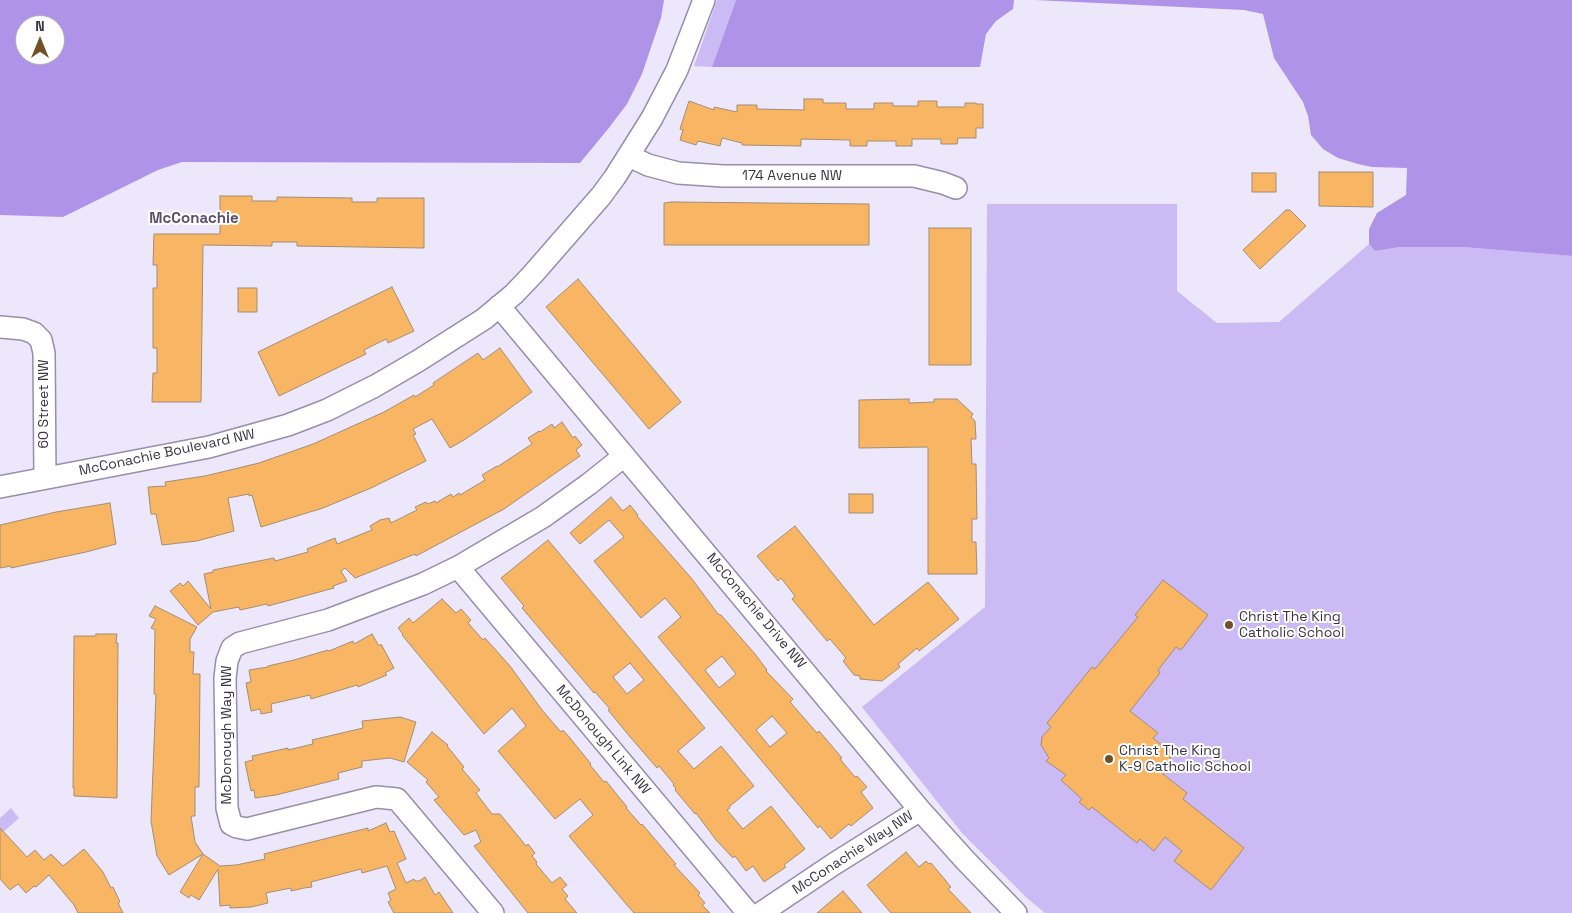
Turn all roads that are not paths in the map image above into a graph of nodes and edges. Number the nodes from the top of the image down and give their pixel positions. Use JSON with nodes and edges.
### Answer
{"nodes":[{"id":1,"x":704,"y":0,"type":"edge"},
{"id":2,"x":629,"y":156,"type":"junction"},
{"id":3,"x":956,"y":188,"type":"dead end"},
{"id":4,"x":499,"y":306,"type":"junction"},
{"id":5,"x":0,"y":328,"type":"edge"},
{"id":6,"x":624,"y":456,"type":"junction"},
{"id":7,"x":45,"y":478,"type":"junction"},
{"id":8,"x":0,"y":487,"type":"edge"},
{"id":9,"x":458,"y":567,"type":"junction"},
{"id":10,"x":920,"y":810,"type":"junction"},
{"id":11,"x":492,"y":913,"type":"edge"},
{"id":12,"x":748,"y":913,"type":"edge"},
{"id":13,"x":761,"y":913,"type":"edge"},
{"id":14,"x":1016,"y":913,"type":"edge"}],
"edges":[{"from":1,"to":2,"type":"street","name":"McConachie Boulevard NW"},
{"from":2,"to":3,"type":"street","name":"174 Avenue NW"},
{"from":2,"to":4,"type":"street","name":"McConachie Boulevard NW"},
{"from":4,"to":6,"type":"street","name":"McConachie Drive NW"},
{"from":4,"to":7,"type":"street","name":"McConachie Boulevard NW"},
{"from":5,"to":7,"type":"street","name":"60 Street NW"},
{"from":6,"to":9,"type":"street","name":"McDonough Way NW"},
{"from":6,"to":10,"type":"street","name":"McConachie Drive NW"},
{"from":7,"to":8,"type":"street","name":"McConachie Boulevard NW"},
{"from":9,"to":11,"type":"street","name":"McDonough Way NW"},
{"from":9,"to":12,"type":"street","name":"McDonough Link NW"},
{"from":10,"to":13,"type":"street","name":"McConachie Way NW"},
{"from":10,"to":14,"type":"street","name":"McConachie Drive NW"}]}
